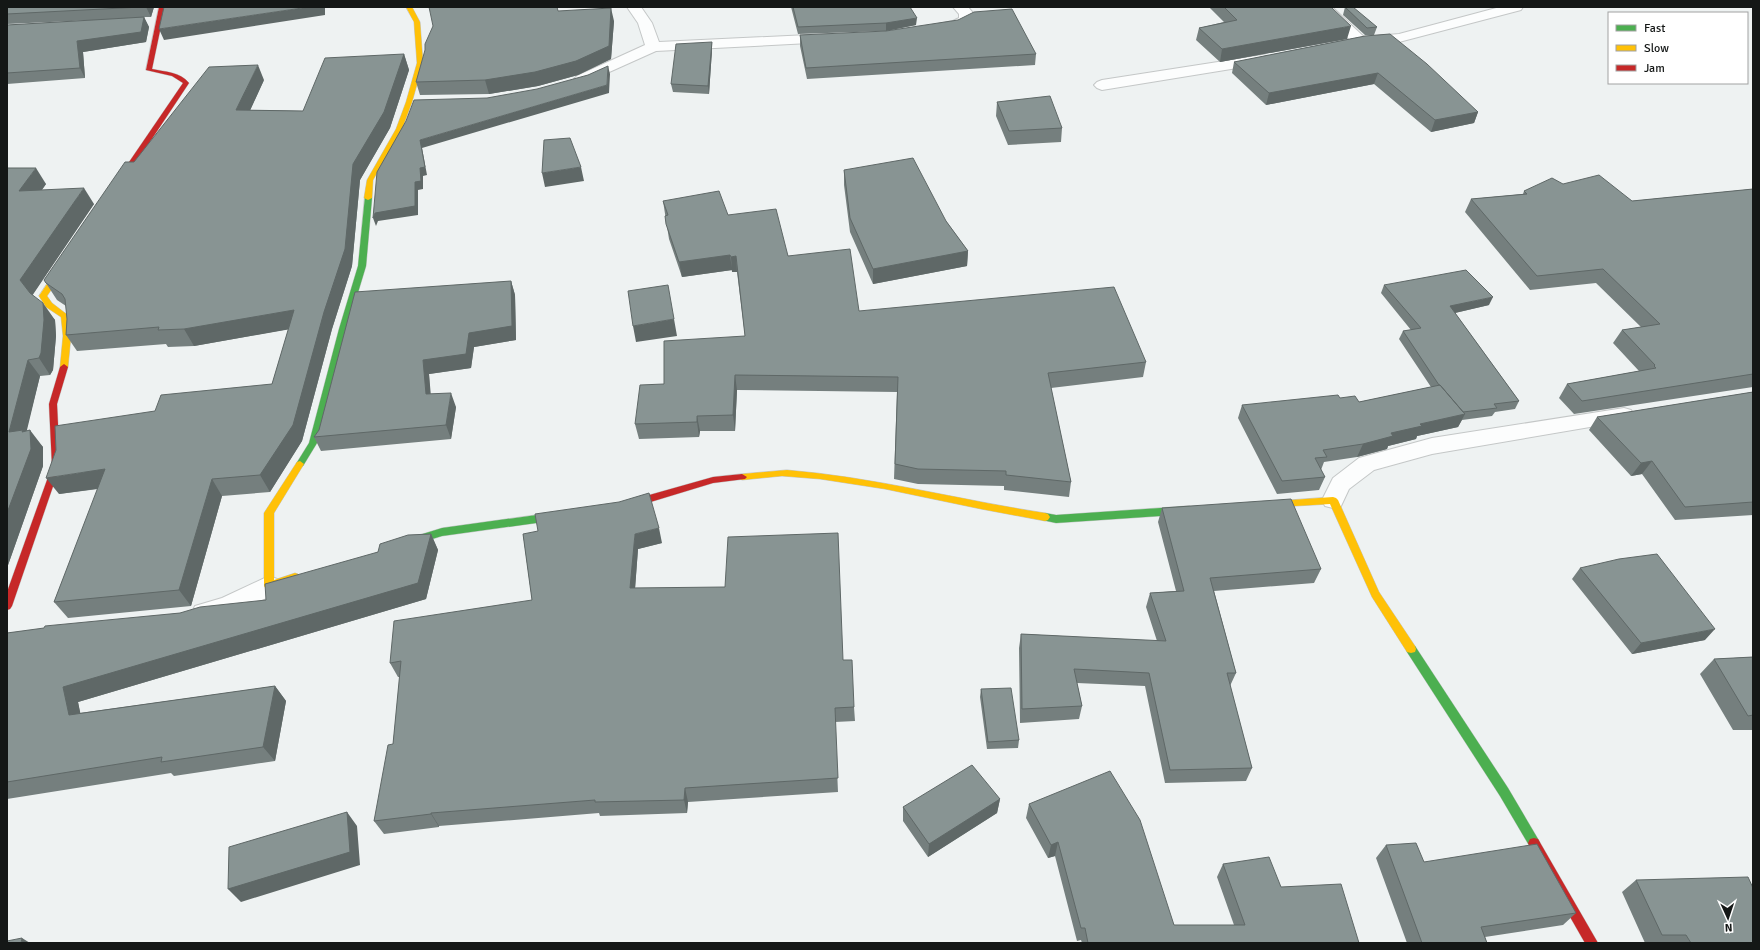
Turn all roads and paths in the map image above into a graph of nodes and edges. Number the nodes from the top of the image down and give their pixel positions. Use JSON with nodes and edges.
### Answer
{"nodes":[{"id":1,"x":162,"y":7,"type":"edge"},
{"id":2,"x":409,"y":7,"type":"edge"},
{"id":3,"x":634,"y":7,"type":"edge"},
{"id":4,"x":960,"y":7,"type":"edge"},
{"id":5,"x":1324,"y":7,"type":"edge"},
{"id":6,"x":1516,"y":7,"type":"edge"},
{"id":7,"x":160,"y":22,"type":"junction"},
{"id":8,"x":144,"y":23,"type":"edge"},
{"id":9,"x":926,"y":30,"type":"edge"},
{"id":10,"x":840,"y":38,"type":"edge"},
{"id":11,"x":1360,"y":42,"type":"junction"},
{"id":12,"x":653,"y":47,"type":"junction"},
{"id":13,"x":1322,"y":49,"type":"edge"},
{"id":14,"x":1276,"y":58,"type":"edge"},
{"id":15,"x":569,"y":83,"type":"edge"},
{"id":16,"x":1102,"y":85,"type":"dead end"},
{"id":17,"x":112,"y":193,"type":"edge"},
{"id":18,"x":69,"y":257,"type":"edge"},
{"id":19,"x":1644,"y":412,"type":"edge"},
{"id":20,"x":1333,"y":500,"type":"junction"},
{"id":21,"x":1254,"y":505,"type":"edge"},
{"id":22,"x":615,"y":508,"type":"edge"},
{"id":23,"x":1198,"y":509,"type":"edge"},
{"id":24,"x":576,"y":513,"type":"edge"},
{"id":25,"x":397,"y":546,"type":"edge"},
{"id":26,"x":307,"y":574,"type":"edge"},
{"id":27,"x":269,"y":586,"type":"junction"},
{"id":28,"x":7,"y":606,"type":"edge"},
{"id":29,"x":185,"y":618,"type":"edge"},
{"id":30,"x":1592,"y":943,"type":"edge"}],
"edges":[{"from":1,"to":7,"type":"street"},
{"from":2,"to":27,"type":"street"},
{"from":3,"to":12,"type":"street"},
{"from":4,"to":9,"type":"street"},
{"from":5,"to":11,"type":"street"},
{"from":6,"to":11,"type":"street"},
{"from":7,"to":8,"type":"street"},
{"from":7,"to":17,"type":"street"},
{"from":10,"to":12,"type":"street"},
{"from":11,"to":13,"type":"street"},
{"from":12,"to":15,"type":"street"},
{"from":14,"to":16,"type":"street"},
{"from":18,"to":28,"type":"street"},
{"from":19,"to":20,"type":"street"},
{"from":20,"to":21,"type":"street"},
{"from":20,"to":30,"type":"street"},
{"from":22,"to":23,"type":"street"},
{"from":24,"to":25,"type":"street"},
{"from":26,"to":27,"type":"street"},
{"from":27,"to":29,"type":"street"}]}
